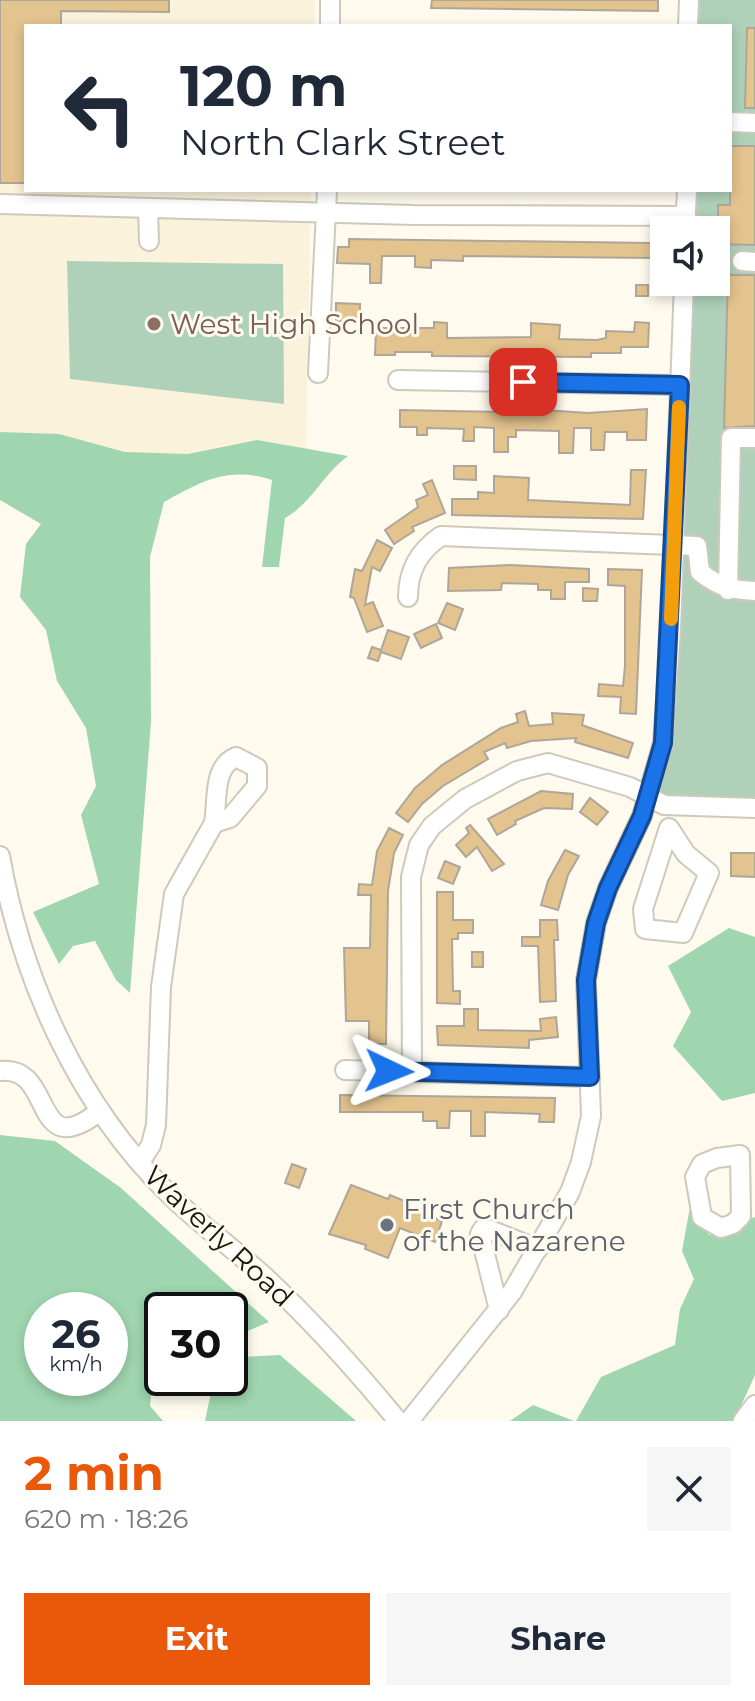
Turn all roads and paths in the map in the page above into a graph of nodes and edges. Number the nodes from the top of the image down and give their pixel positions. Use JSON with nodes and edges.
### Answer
{"nodes":[{"id":1,"x":330,"y":0,"type":"edge"},
{"id":2,"x":689,"y":0,"type":"edge"},
{"id":3,"x":330,"y":24,"type":"edge"},
{"id":4,"x":688,"y":24,"type":"edge"},
{"id":5,"x":732,"y":122,"type":"edge"},
{"id":6,"x":755,"y":123,"type":"edge"},
{"id":7,"x":216,"y":192,"type":"edge"},
{"id":8,"x":327,"y":192,"type":"edge"},
{"id":9,"x":687,"y":192,"type":"edge"},
{"id":10,"x":0,"y":204,"type":"edge"},
{"id":11,"x":148,"y":208,"type":"junction"},
{"id":12,"x":217,"y":209,"type":"junction"},
{"id":13,"x":327,"y":211,"type":"junction"},
{"id":14,"x":686,"y":216,"type":"edge"},
{"id":15,"x":650,"y":222,"type":"edge"},
{"id":16,"x":149,"y":241,"type":"dead end"},
{"id":17,"x":683,"y":296,"type":"edge"},
{"id":18,"x":318,"y":373,"type":"dead end"},
{"id":19,"x":398,"y":380,"type":"dead end"},
{"id":20,"x":680,"y":385,"type":"junction"},
{"id":21,"x":755,"y":438,"type":"edge"},
{"id":22,"x":673,"y":546,"type":"junction"},
{"id":23,"x":728,"y":590,"type":"junction"},
{"id":24,"x":755,"y":591,"type":"edge"},
{"id":25,"x":408,"y":597,"type":"dead end"},
{"id":26,"x":656,"y":801,"type":"junction"},
{"id":27,"x":755,"y":808,"type":"edge"},
{"id":28,"x":214,"y":823,"type":"dead end"},
{"id":29,"x":669,"y":828,"type":"junction"},
{"id":30,"x":0,"y":856,"type":"edge"},
{"id":31,"x":345,"y":1070,"type":"dead end"},
{"id":32,"x":0,"y":1071,"type":"edge"},
{"id":33,"x":412,"y":1072,"type":"junction"},
{"id":34,"x":590,"y":1077,"type":"junction"},
{"id":35,"x":100,"y":1111,"type":"junction"},
{"id":36,"x":140,"y":1162,"type":"junction"},
{"id":37,"x":538,"y":1249,"type":"junction"},
{"id":38,"x":499,"y":1310,"type":"junction"},
{"id":39,"x":755,"y":1405,"type":"edge"},
{"id":40,"x":398,"y":1421,"type":"edge"},
{"id":41,"x":409,"y":1421,"type":"edge"},
{"id":42,"x":743,"y":1421,"type":"edge"}],
"edges":[{"from":1,"to":3,"type":"street"},
{"from":2,"to":4,"type":"street"},
{"from":5,"to":6,"type":"street"},
{"from":7,"to":12,"type":"street"},
{"from":8,"to":13,"type":"street"},
{"from":9,"to":14,"type":"street"},
{"from":10,"to":11,"type":"street"},
{"from":11,"to":12,"type":"street"},
{"from":11,"to":16,"type":"street"},
{"from":12,"to":13,"type":"street"},
{"from":13,"to":15,"type":"street"},
{"from":13,"to":18,"type":"street"},
{"from":17,"to":20,"type":"street"},
{"from":19,"to":20,"type":"street"},
{"from":20,"to":22,"type":"street"},
{"from":21,"to":23,"type":"street"},
{"from":22,"to":23,"type":"street"},
{"from":22,"to":25,"type":"street"},
{"from":22,"to":26,"type":"street"},
{"from":23,"to":24,"type":"street"},
{"from":26,"to":27,"type":"street"},
{"from":26,"to":29,"type":"street"},
{"from":26,"to":33,"type":"street"},
{"from":26,"to":34,"type":"street"},
{"from":28,"to":36,"type":"street"},
{"from":29,"to":29,"type":"street"},
{"from":30,"to":35,"type":"street","name":"Waverly Road"},
{"from":31,"to":33,"type":"street"},
{"from":32,"to":35,"type":"street"},
{"from":33,"to":34,"type":"street"},
{"from":34,"to":37,"type":"street"},
{"from":35,"to":36,"type":"street","name":"Waverly Road"},
{"from":36,"to":40,"type":"street","name":"Waverly Road"},
{"from":37,"to":38,"type":"street"},
{"from":37,"to":38,"type":"street"},
{"from":38,"to":41,"type":"street"},
{"from":39,"to":42,"type":"street"}]}
